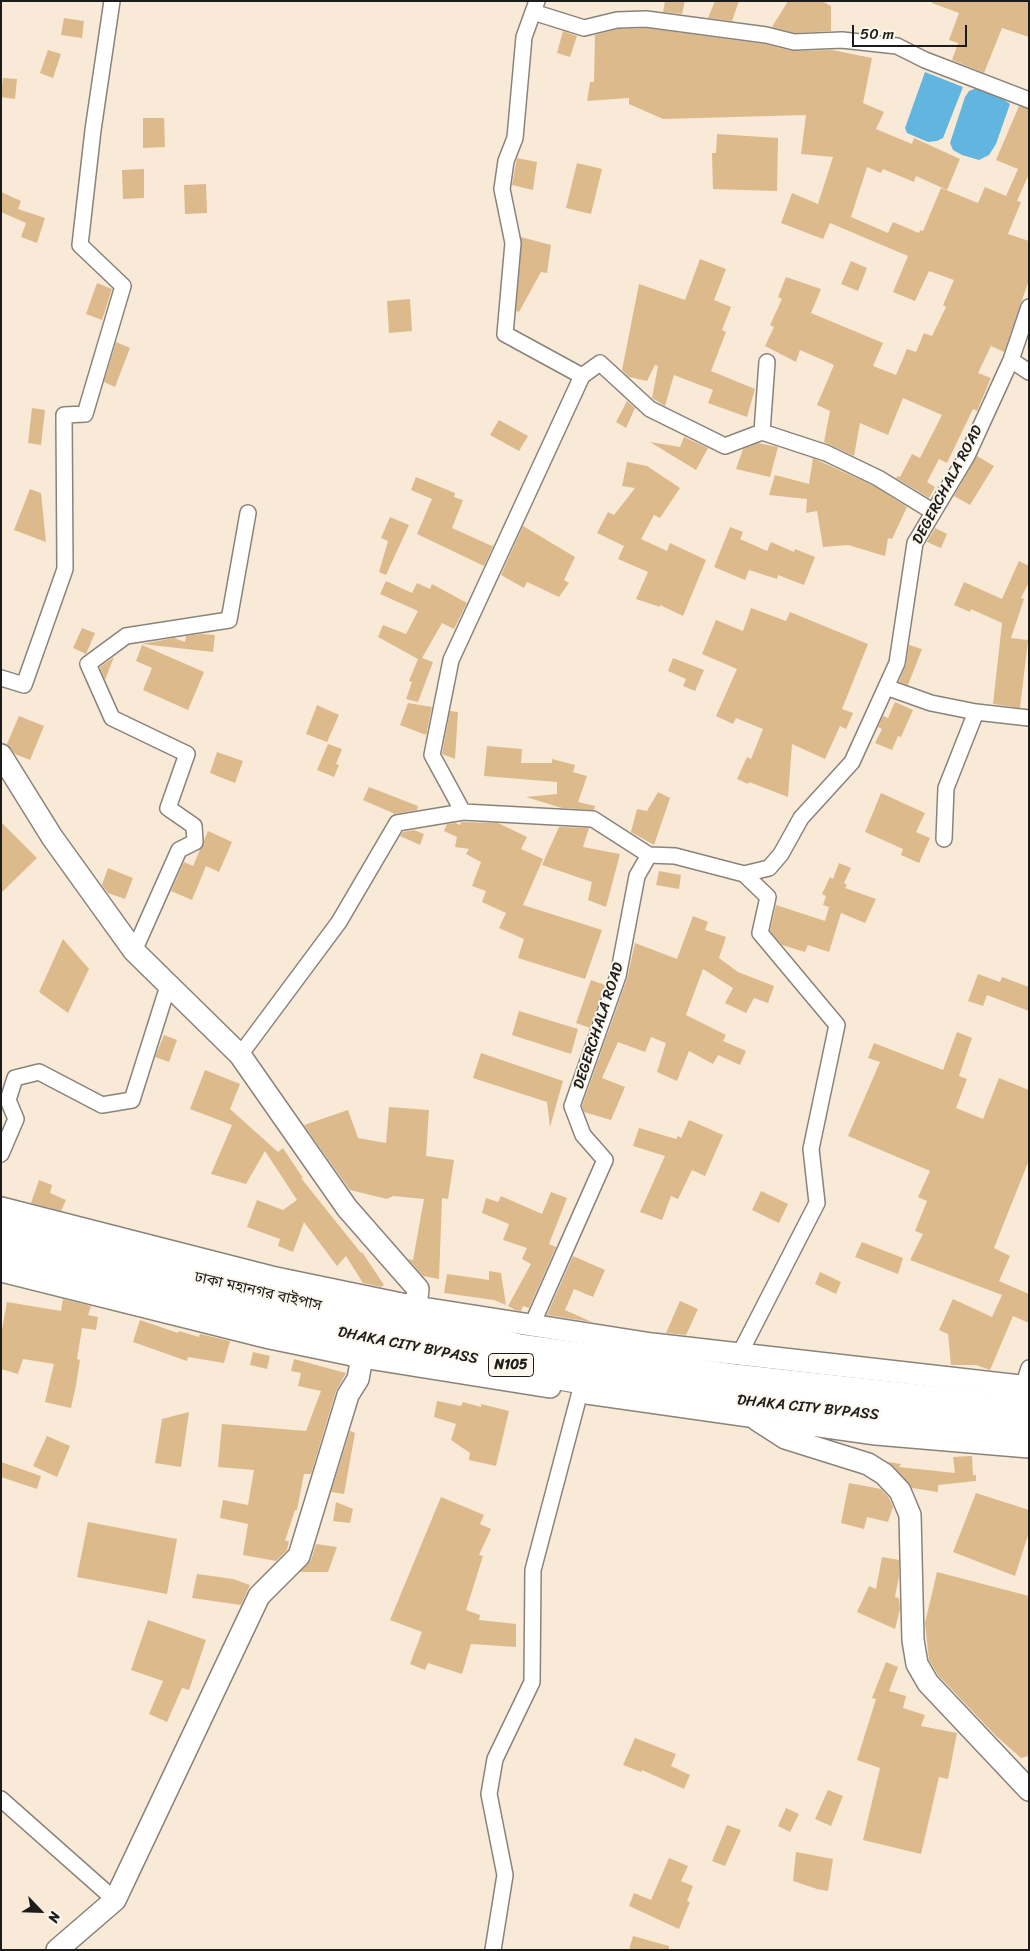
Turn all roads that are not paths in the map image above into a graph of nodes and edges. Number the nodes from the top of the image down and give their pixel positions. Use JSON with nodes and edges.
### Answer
{"nodes":[{"id":1,"x":112,"y":1,"type":"edge"},
{"id":2,"x":535,"y":7,"type":"edge"},
{"id":3,"x":1029,"y":100,"type":"edge"},
{"id":4,"x":1029,"y":307,"type":"edge"},
{"id":5,"x":1011,"y":360,"type":"junction"},
{"id":6,"x":767,"y":362,"type":"dead end"},
{"id":7,"x":1029,"y":372,"type":"edge"},
{"id":8,"x":582,"y":376,"type":"junction"},
{"id":9,"x":762,"y":432,"type":"junction"},
{"id":10,"x":927,"y":508,"type":"dead end"},
{"id":11,"x":248,"y":513,"type":"dead end"},
{"id":12,"x":1,"y":678,"type":"edge"},
{"id":13,"x":886,"y":687,"type":"junction"},
{"id":14,"x":976,"y":712,"type":"junction"},
{"id":15,"x":1029,"y":718,"type":"edge"},
{"id":16,"x":1,"y":755,"type":"edge"},
{"id":17,"x":463,"y":812,"type":"junction"},
{"id":18,"x":944,"y":839,"type":"dead end"},
{"id":19,"x":649,"y":855,"type":"junction"},
{"id":20,"x":744,"y":874,"type":"junction"},
{"id":21,"x":134,"y":952,"type":"junction"},
{"id":22,"x":168,"y":986,"type":"junction"},
{"id":23,"x":240,"y":1055,"type":"junction"},
{"id":24,"x":1,"y":1154,"type":"edge"},
{"id":25,"x":1,"y":1208,"type":"edge"},
{"id":26,"x":1,"y":1231,"type":"edge"},
{"id":27,"x":1,"y":1254,"type":"edge"},
{"id":28,"x":1,"y":1271,"type":"edge"},
{"id":29,"x":416,"y":1307,"type":"junction"},
{"id":30,"x":524,"y":1337,"type":"junction"},
{"id":31,"x":739,"y":1355,"type":"junction"},
{"id":32,"x":362,"y":1357,"type":"junction"},
{"id":33,"x":1027,"y":1388,"type":"edge"},
{"id":34,"x":580,"y":1392,"type":"junction"},
{"id":35,"x":753,"y":1417,"type":"junction"},
{"id":36,"x":1029,"y":1431,"type":"edge"},
{"id":37,"x":1029,"y":1447,"type":"edge"},
{"id":38,"x":1029,"y":1790,"type":"edge"},
{"id":39,"x":1,"y":1799,"type":"edge"},
{"id":40,"x":115,"y":1900,"type":"junction"},
{"id":41,"x":57,"y":1950,"type":"edge"},
{"id":42,"x":493,"y":1950,"type":"edge"}],
"edges":[{"from":1,"to":12,"type":"street"},
{"from":2,"to":3,"type":"street"},
{"from":2,"to":8,"type":"street"},
{"from":4,"to":5,"type":"street","name":"DEGERCHALA ROAD"},
{"from":5,"to":7,"type":"street"},
{"from":5,"to":13,"type":"street","name":"DEGERCHALA ROAD"},
{"from":6,"to":9,"type":"street"},
{"from":8,"to":9,"type":"street"},
{"from":8,"to":17,"type":"street"},
{"from":9,"to":10,"type":"street"},
{"from":11,"to":21,"type":"street"},
{"from":13,"to":14,"type":"street"},
{"from":13,"to":20,"type":"street","name":"DEGERCHALA ROAD"},
{"from":14,"to":15,"type":"street"},
{"from":14,"to":18,"type":"street"},
{"from":16,"to":21,"type":"main road"},
{"from":17,"to":19,"type":"street"},
{"from":17,"to":23,"type":"street"},
{"from":19,"to":20,"type":"street","name":"DEGERCHALA ROAD"},
{"from":19,"to":30,"type":"street","name":"DEGERCHALA ROAD"},
{"from":20,"to":31,"type":"street"},
{"from":21,"to":22,"type":"main road"},
{"from":22,"to":23,"type":"main road"},
{"from":22,"to":24,"type":"street"},
{"from":23,"to":29,"type":"main road"},
{"from":25,"to":29,"type":"main road"},
{"from":26,"to":30,"type":"highway","name":"ঢাকা মহানগর বাইপাস","number":"N105"},
{"from":27,"to":36,"type":"highway","name":"DHAKA CITY BYPASS","number":"N105"},
{"from":28,"to":32,"type":"main road"},
{"from":29,"to":30,"type":"main road"},
{"from":30,"to":31,"type":"main road"},
{"from":30,"to":33,"type":"highway","name":"DHAKA CITY BYPASS","number":"N105"},
{"from":31,"to":33,"type":"main road"},
{"from":32,"to":34,"type":"main road"},
{"from":32,"to":40,"type":"main road"},
{"from":34,"to":35,"type":"main road"},
{"from":34,"to":42,"type":"street"},
{"from":35,"to":37,"type":"main road"},
{"from":35,"to":38,"type":"main road"},
{"from":39,"to":40,"type":"street"},
{"from":40,"to":41,"type":"main road"}]}
